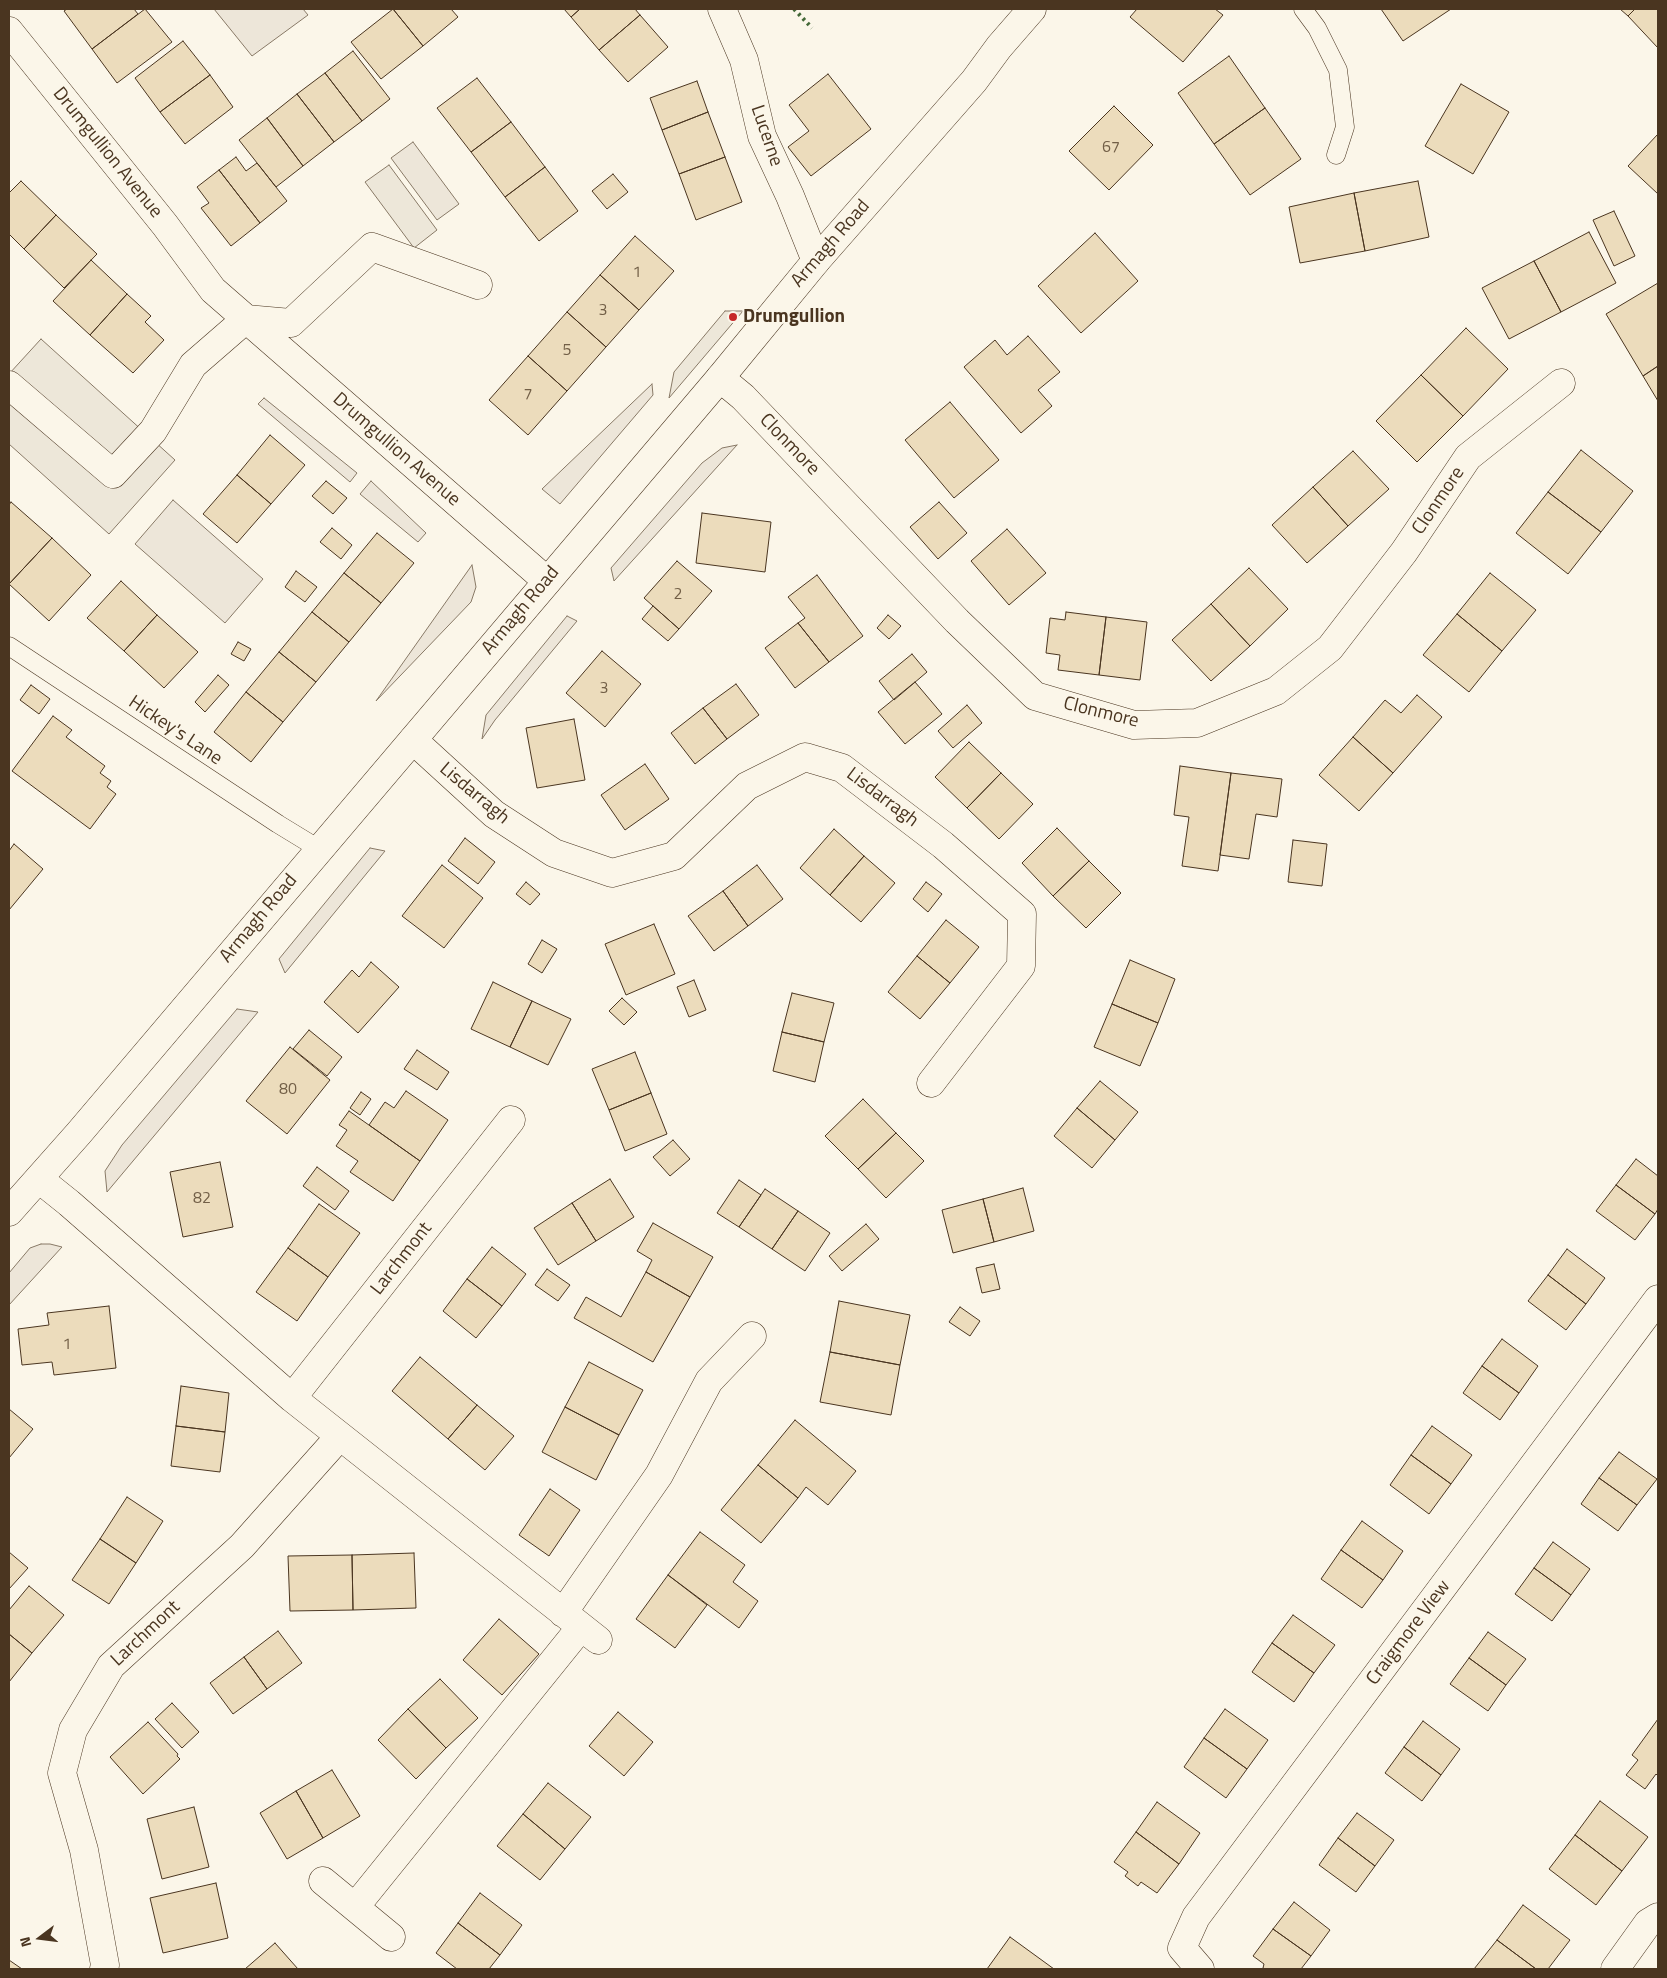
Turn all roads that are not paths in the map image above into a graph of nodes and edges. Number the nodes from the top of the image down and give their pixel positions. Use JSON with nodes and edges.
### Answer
{"nodes":[{"id":1,"x":722,"y":9,"type":"edge"},
{"id":2,"x":1032,"y":9,"type":"edge"},
{"id":3,"x":1303,"y":9,"type":"edge"},
{"id":4,"x":9,"y":31,"type":"edge"},
{"id":5,"x":1336,"y":155,"type":"dead end"},
{"id":6,"x":816,"y":261,"type":"junction"},
{"id":7,"x":478,"y":285,"type":"dead end"},
{"id":8,"x":246,"y":319,"type":"junction"},
{"id":9,"x":720,"y":378,"type":"junction"},
{"id":10,"x":1561,"y":383,"type":"dead end"},
{"id":11,"x":9,"y":385,"type":"edge"},
{"id":12,"x":546,"y":581,"type":"junction"},
{"id":13,"x":9,"y":646,"type":"edge"},
{"id":14,"x":413,"y":740,"type":"junction"},
{"id":15,"x":319,"y":849,"type":"junction"},
{"id":16,"x":932,"y":1083,"type":"dead end"},
{"id":17,"x":511,"y":1120,"type":"dead end"},
{"id":18,"x":39,"y":1179,"type":"junction"},
{"id":19,"x":9,"y":1212,"type":"edge"},
{"id":20,"x":1658,"y":1300,"type":"edge"},
{"id":21,"x":752,"y":1336,"type":"dead end"},
{"id":22,"x":292,"y":1398,"type":"junction"},
{"id":23,"x":340,"y":1436,"type":"junction"},
{"id":24,"x":580,"y":1627,"type":"junction"},
{"id":25,"x":323,"y":1882,"type":"dead end"},
{"id":26,"x":355,"y":1907,"type":"junction"},
{"id":27,"x":1658,"y":1917,"type":"edge"},
{"id":28,"x":391,"y":1937,"type":"dead end"},
{"id":29,"x":104,"y":1969,"type":"edge"},
{"id":30,"x":1200,"y":1969,"type":"edge"},
{"id":31,"x":1615,"y":1969,"type":"edge"}],
"edges":[{"from":1,"to":6,"type":"street","name":"Lucerne"},
{"from":2,"to":6,"type":"street","name":"Armagh Road"},
{"from":3,"to":5,"type":"lane"},
{"from":4,"to":8,"type":"street","name":"Drumgullion Avenue"},
{"from":6,"to":9,"type":"street","name":"Armagh Road"},
{"from":7,"to":8,"type":"street"},
{"from":8,"to":11,"type":"street"},
{"from":8,"to":12,"type":"street","name":"Drumgullion Avenue"},
{"from":9,"to":10,"type":"street","name":"Clonmore"},
{"from":9,"to":12,"type":"street","name":"Armagh Road"},
{"from":12,"to":14,"type":"street","name":"Armagh Road"},
{"from":13,"to":15,"type":"lane","name":"Hickey's Lane"},
{"from":14,"to":15,"type":"street","name":"Armagh Road"},
{"from":14,"to":16,"type":"street","name":"Lisdarragh"},
{"from":15,"to":18,"type":"street","name":"Armagh Road"},
{"from":17,"to":22,"type":"street","name":"Larchmont"},
{"from":18,"to":19,"type":"street","name":"Armagh Road"},
{"from":18,"to":22,"type":"street"},
{"from":20,"to":30,"type":"street","name":"Craigmore View"},
{"from":21,"to":24,"type":"street"},
{"from":22,"to":23,"type":"street"},
{"from":23,"to":24,"type":"street"},
{"from":23,"to":29,"type":"street","name":"Larchmont"},
{"from":24,"to":26,"type":"street"},
{"from":25,"to":26,"type":"street"},
{"from":26,"to":28,"type":"street"},
{"from":27,"to":31,"type":"street"}]}
